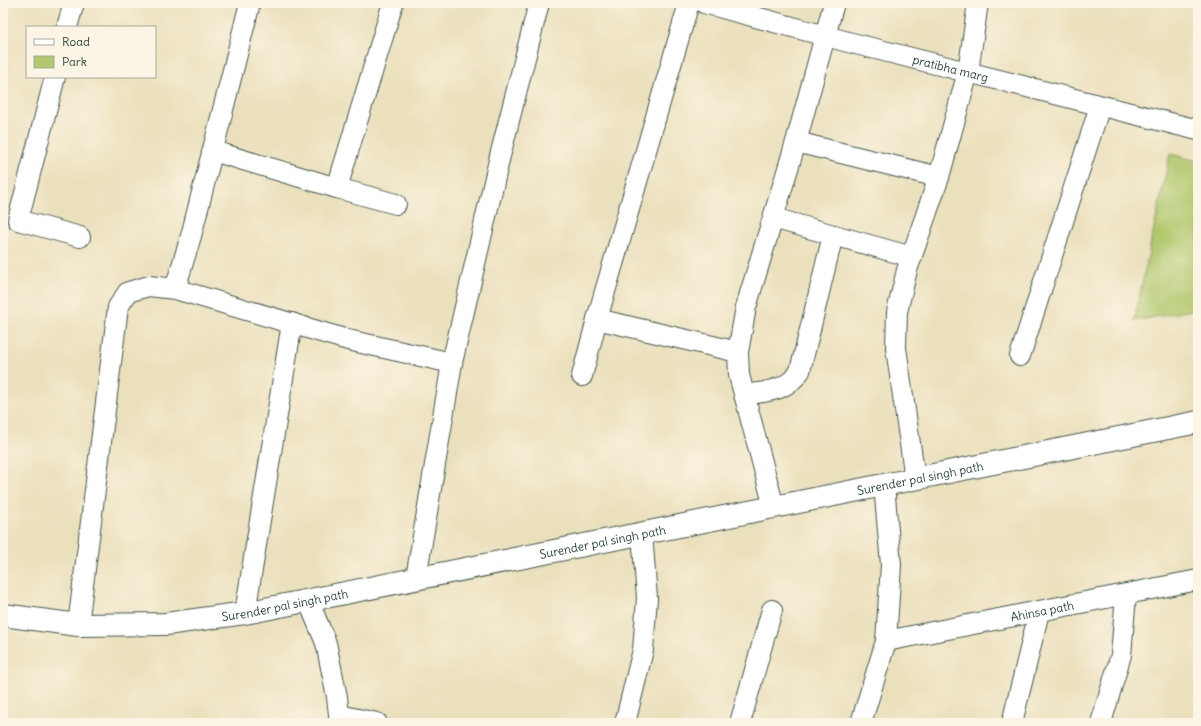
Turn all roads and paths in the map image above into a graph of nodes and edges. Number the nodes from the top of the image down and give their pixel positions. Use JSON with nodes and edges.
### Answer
{"nodes":[{"id":1,"x":74,"y":3,"type":"edge"},
{"id":2,"x":250,"y":3,"type":"edge"},
{"id":3,"x":393,"y":3,"type":"edge"},
{"id":4,"x":539,"y":3,"type":"edge"},
{"id":5,"x":689,"y":3,"type":"edge"},
{"id":6,"x":704,"y":3,"type":"edge"},
{"id":7,"x":834,"y":3,"type":"edge"},
{"id":8,"x":978,"y":3,"type":"edge"},
{"id":9,"x":67,"y":26,"type":"edge"},
{"id":10,"x":826,"y":36,"type":"junction"},
{"id":11,"x":968,"y":72,"type":"junction"},
{"id":12,"x":54,"y":78,"type":"edge"},
{"id":13,"x":1100,"y":106,"type":"junction"},
{"id":14,"x":1198,"y":130,"type":"edge"},
{"id":15,"x":796,"y":142,"type":"junction"},
{"id":16,"x":213,"y":151,"type":"junction"},
{"id":17,"x":939,"y":177,"type":"junction"},
{"id":18,"x":337,"y":188,"type":"junction"},
{"id":19,"x":396,"y":204,"type":"dead end"},
{"id":20,"x":773,"y":218,"type":"junction"},
{"id":21,"x":833,"y":234,"type":"junction"},
{"id":22,"x":80,"y":237,"type":"dead end"},
{"id":23,"x":912,"y":257,"type":"junction"},
{"id":24,"x":175,"y":289,"type":"junction"},
{"id":25,"x":596,"y":320,"type":"junction"},
{"id":26,"x":292,"y":323,"type":"junction"},
{"id":27,"x":738,"y":352,"type":"junction"},
{"id":28,"x":1020,"y":356,"type":"dead end"},
{"id":29,"x":452,"y":363,"type":"junction"},
{"id":30,"x":582,"y":376,"type":"dead end"},
{"id":31,"x":744,"y":395,"type":"junction"},
{"id":32,"x":1198,"y":422,"type":"edge"},
{"id":33,"x":915,"y":478,"type":"junction"},
{"id":34,"x":884,"y":485,"type":"junction"},
{"id":35,"x":774,"y":507,"type":"junction"},
{"id":36,"x":642,"y":533,"type":"junction"},
{"id":37,"x":416,"y":578,"type":"junction"},
{"id":38,"x":1198,"y":580,"type":"edge"},
{"id":39,"x":1126,"y":595,"type":"junction"},
{"id":40,"x":308,"y":600,"type":"junction"},
{"id":41,"x":772,"y":610,"type":"dead end"},
{"id":42,"x":1039,"y":612,"type":"junction"},
{"id":43,"x":245,"y":613,"type":"junction"},
{"id":44,"x":3,"y":615,"type":"edge"},
{"id":45,"x":78,"y":625,"type":"junction"},
{"id":46,"x":886,"y":641,"type":"junction"},
{"id":47,"x":339,"y":719,"type":"edge"},
{"id":48,"x":377,"y":723,"type":"edge"},
{"id":49,"x":625,"y":723,"type":"edge"},
{"id":50,"x":740,"y":723,"type":"edge"},
{"id":51,"x":861,"y":723,"type":"edge"},
{"id":52,"x":1012,"y":723,"type":"edge"},
{"id":53,"x":1101,"y":723,"type":"edge"}],
"edges":[{"from":1,"to":9,"type":"street"},
{"from":2,"to":16,"type":"street"},
{"from":3,"to":18,"type":"street"},
{"from":4,"to":29,"type":"street"},
{"from":5,"to":25,"type":"street"},
{"from":6,"to":10,"type":"street","name":"pratibha marg"},
{"from":7,"to":10,"type":"street"},
{"from":8,"to":11,"type":"street"},
{"from":10,"to":11,"type":"street","name":"pratibha marg"},
{"from":10,"to":15,"type":"street"},
{"from":11,"to":13,"type":"street","name":"pratibha marg"},
{"from":11,"to":17,"type":"street"},
{"from":12,"to":22,"type":"street"},
{"from":13,"to":14,"type":"street","name":"pratibha marg"},
{"from":13,"to":28,"type":"street"},
{"from":15,"to":17,"type":"street"},
{"from":15,"to":20,"type":"street"},
{"from":16,"to":18,"type":"street"},
{"from":16,"to":24,"type":"street"},
{"from":17,"to":23,"type":"street"},
{"from":18,"to":19,"type":"street"},
{"from":20,"to":21,"type":"street"},
{"from":20,"to":27,"type":"street"},
{"from":21,"to":23,"type":"street"},
{"from":21,"to":31,"type":"street"},
{"from":23,"to":33,"type":"street"},
{"from":24,"to":26,"type":"street"},
{"from":24,"to":45,"type":"street"},
{"from":25,"to":27,"type":"street"},
{"from":25,"to":30,"type":"street"},
{"from":26,"to":29,"type":"street"},
{"from":26,"to":43,"type":"street"},
{"from":27,"to":31,"type":"street"},
{"from":29,"to":37,"type":"street"},
{"from":31,"to":35,"type":"street"},
{"from":32,"to":33,"type":"street","name":"Surender pal singh path"},
{"from":33,"to":34,"type":"street","name":"Surender pal singh path"},
{"from":34,"to":35,"type":"street","name":"Surender pal singh path"},
{"from":34,"to":46,"type":"street"},
{"from":35,"to":36,"type":"street","name":"Surender pal singh path"},
{"from":36,"to":37,"type":"street","name":"Surender pal singh path"},
{"from":36,"to":49,"type":"street"},
{"from":37,"to":40,"type":"street","name":"Surender pal singh path"},
{"from":38,"to":39,"type":"street","name":"Ahinsa path"},
{"from":39,"to":42,"type":"street","name":"Ahinsa path"},
{"from":39,"to":53,"type":"street"},
{"from":40,"to":43,"type":"street","name":"Surender pal singh path"},
{"from":40,"to":47,"type":"street"},
{"from":41,"to":50,"type":"street"},
{"from":42,"to":46,"type":"street","name":"Ahinsa path"},
{"from":42,"to":52,"type":"street"},
{"from":43,"to":45,"type":"street","name":"Surender pal singh path"},
{"from":44,"to":45,"type":"street","name":"Surender pal singh path"},
{"from":46,"to":51,"type":"street"},
{"from":47,"to":48,"type":"street"}]}
